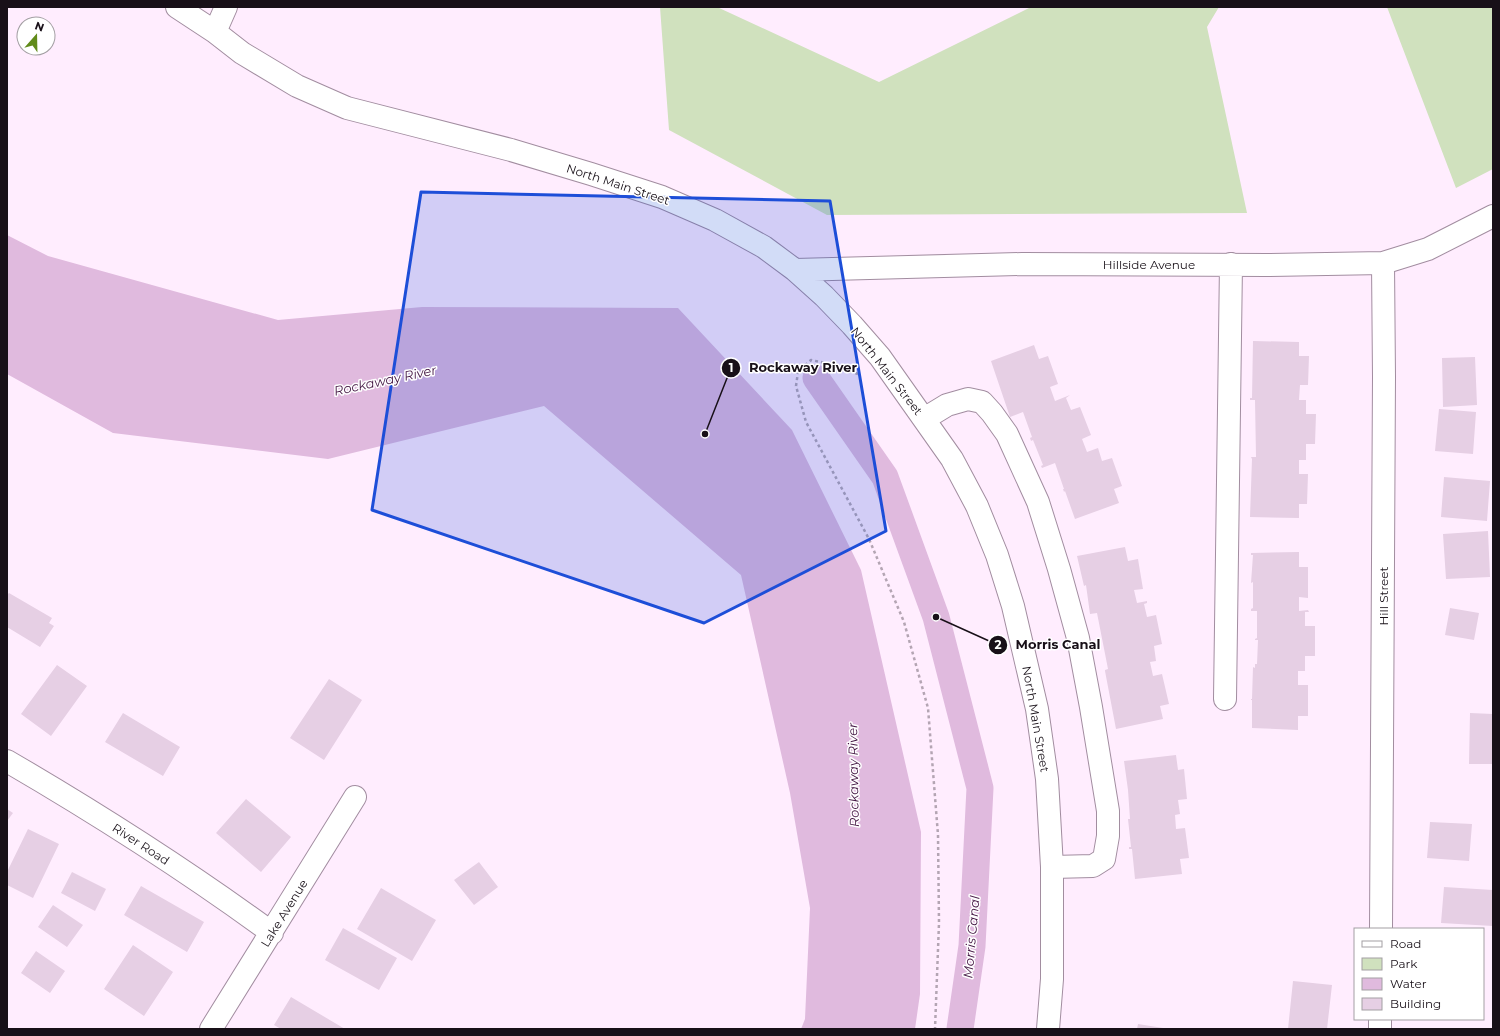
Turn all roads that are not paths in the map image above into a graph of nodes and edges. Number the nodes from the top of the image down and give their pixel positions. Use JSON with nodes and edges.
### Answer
{"nodes":[{"id":1,"x":178,"y":7,"type":"edge"},
{"id":2,"x":226,"y":7,"type":"edge"},
{"id":3,"x":215,"y":32,"type":"junction"},
{"id":4,"x":1493,"y":216,"type":"edge"},
{"id":5,"x":1383,"y":263,"type":"junction"},
{"id":6,"x":1230,"y":264,"type":"junction"},
{"id":7,"x":795,"y":270,"type":"junction"},
{"id":8,"x":924,"y":420,"type":"junction"},
{"id":9,"x":1225,"y":699,"type":"dead end"},
{"id":10,"x":7,"y":761,"type":"edge"},
{"id":11,"x":355,"y":797,"type":"dead end"},
{"id":12,"x":1052,"y":867,"type":"junction"},
{"id":13,"x":1381,"y":928,"type":"edge"},
{"id":14,"x":272,"y":933,"type":"junction"},
{"id":15,"x":212,"y":1029,"type":"edge"},
{"id":16,"x":1048,"y":1029,"type":"edge"}],
"edges":[{"from":1,"to":3,"type":"street","name":"North Main Street"},
{"from":2,"to":3,"type":"street"},
{"from":3,"to":7,"type":"street","name":"North Main Street"},
{"from":4,"to":5,"type":"street","name":"Hillside Avenue"},
{"from":5,"to":6,"type":"street","name":"Hillside Avenue"},
{"from":5,"to":13,"type":"street","name":"Hill Street"},
{"from":6,"to":7,"type":"street","name":"Hillside Avenue"},
{"from":6,"to":9,"type":"street"},
{"from":7,"to":8,"type":"street","name":"North Main Street"},
{"from":8,"to":12,"type":"street","name":"North Main Street"},
{"from":8,"to":12,"type":"street"},
{"from":10,"to":14,"type":"street","name":"River Road"},
{"from":11,"to":14,"type":"street","name":"Lake Avenue"},
{"from":12,"to":16,"type":"street","name":"North Main Street"},
{"from":14,"to":15,"type":"street","name":"Lake Avenue"}]}
